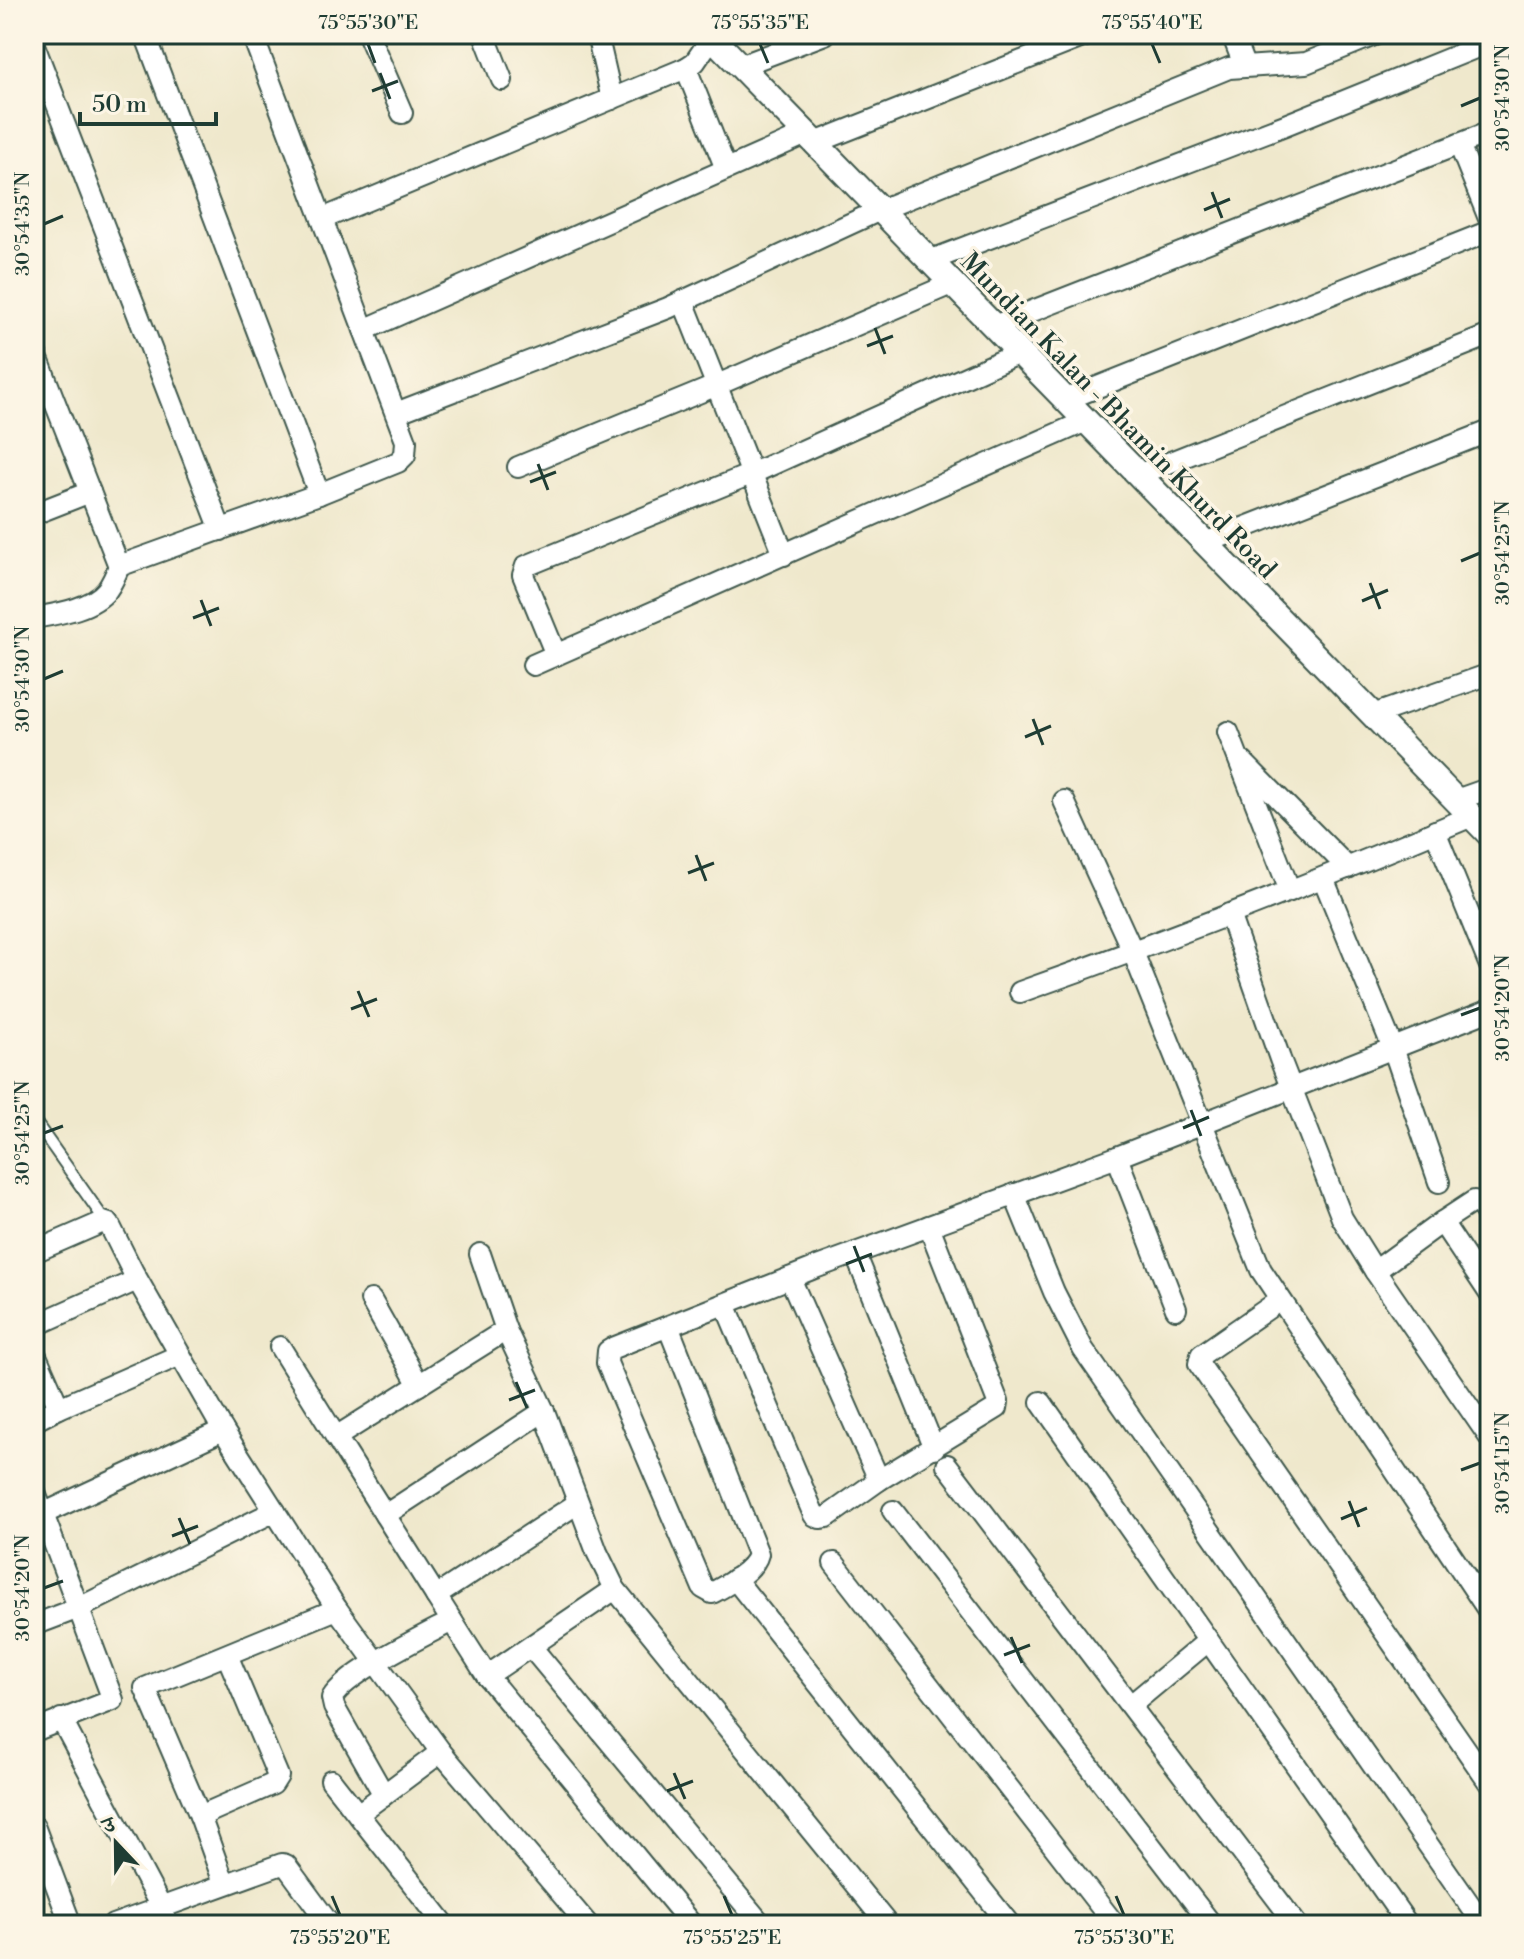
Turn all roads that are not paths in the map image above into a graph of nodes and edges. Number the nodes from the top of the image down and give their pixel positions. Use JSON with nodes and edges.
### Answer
{"nodes":[{"id":1,"x":145,"y":34,"type":"edge"},
{"id":2,"x":252,"y":34,"type":"edge"},
{"id":3,"x":368,"y":34,"type":"edge"},
{"id":4,"x":484,"y":34,"type":"edge"},
{"id":5,"x":597,"y":34,"type":"edge"},
{"id":6,"x":825,"y":34,"type":"edge"},
{"id":7,"x":1090,"y":34,"type":"edge"},
{"id":8,"x":1232,"y":34,"type":"edge"},
{"id":9,"x":1377,"y":34,"type":"edge"},
{"id":10,"x":710,"y":36,"type":"edge"},
{"id":11,"x":1490,"y":42,"type":"edge"},
{"id":12,"x":34,"y":45,"type":"edge"},
{"id":13,"x":1244,"y":65,"type":"junction"},
{"id":14,"x":740,"y":66,"type":"junction"},
{"id":15,"x":686,"y":68,"type":"junction"},
{"id":16,"x":502,"y":80,"type":"dead end"},
{"id":17,"x":612,"y":99,"type":"junction"},
{"id":18,"x":402,"y":113,"type":"dead end"},
{"id":19,"x":1490,"y":132,"type":"edge"},
{"id":20,"x":811,"y":139,"type":"junction"},
{"id":21,"x":1459,"y":144,"type":"junction"},
{"id":22,"x":726,"y":169,"type":"junction"},
{"id":23,"x":880,"y":210,"type":"junction"},
{"id":24,"x":322,"y":219,"type":"junction"},
{"id":25,"x":1490,"y":221,"type":"edge"},
{"id":26,"x":1490,"y":231,"type":"edge"},
{"id":27,"x":929,"y":261,"type":"junction"},
{"id":28,"x":951,"y":284,"type":"junction"},
{"id":29,"x":683,"y":301,"type":"junction"},
{"id":30,"x":994,"y":326,"type":"junction"},
{"id":31,"x":364,"y":330,"type":"junction"},
{"id":32,"x":1490,"y":335,"type":"edge"},
{"id":33,"x":34,"y":349,"type":"edge"},
{"id":34,"x":1019,"y":353,"type":"junction"},
{"id":35,"x":715,"y":386,"type":"junction"},
{"id":36,"x":1065,"y":400,"type":"junction"},
{"id":37,"x":396,"y":413,"type":"junction"},
{"id":38,"x":1086,"y":421,"type":"junction"},
{"id":39,"x":1490,"y":431,"type":"edge"},
{"id":40,"x":518,"y":467,"type":"dead end"},
{"id":41,"x":751,"y":474,"type":"junction"},
{"id":42,"x":1138,"y":475,"type":"junction"},
{"id":43,"x":90,"y":492,"type":"junction"},
{"id":44,"x":319,"y":494,"type":"junction"},
{"id":45,"x":34,"y":514,"type":"edge"},
{"id":46,"x":221,"y":530,"type":"junction"},
{"id":47,"x":1205,"y":543,"type":"junction"},
{"id":48,"x":784,"y":555,"type":"junction"},
{"id":49,"x":119,"y":566,"type":"junction"},
{"id":50,"x":34,"y":618,"type":"edge"},
{"id":51,"x":556,"y":655,"type":"junction"},
{"id":52,"x":533,"y":665,"type":"dead end"},
{"id":53,"x":1490,"y":674,"type":"edge"},
{"id":54,"x":1373,"y":715,"type":"junction"},
{"id":55,"x":1228,"y":732,"type":"dead end"},
{"id":56,"x":1237,"y":756,"type":"junction"},
{"id":57,"x":1490,"y":788,"type":"edge"},
{"id":58,"x":1064,"y":801,"type":"dead end"},
{"id":59,"x":1464,"y":808,"type":"junction"},
{"id":60,"x":1435,"y":831,"type":"junction"},
{"id":61,"x":1490,"y":835,"type":"edge"},
{"id":62,"x":1348,"y":868,"type":"junction"},
{"id":63,"x":1323,"y":878,"type":"junction"},
{"id":64,"x":1290,"y":891,"type":"junction"},
{"id":65,"x":1229,"y":914,"type":"junction"},
{"id":66,"x":1133,"y":952,"type":"junction"},
{"id":67,"x":1490,"y":966,"type":"edge"},
{"id":68,"x":1020,"y":992,"type":"dead end"},
{"id":69,"x":1490,"y":1010,"type":"edge"},
{"id":70,"x":1393,"y":1048,"type":"junction"},
{"id":71,"x":1292,"y":1089,"type":"junction"},
{"id":72,"x":34,"y":1120,"type":"edge"},
{"id":73,"x":1202,"y":1124,"type":"junction"},
{"id":74,"x":1117,"y":1157,"type":"junction"},
{"id":75,"x":1439,"y":1182,"type":"dead end"},
{"id":76,"x":1014,"y":1194,"type":"junction"},
{"id":77,"x":1490,"y":1219,"type":"edge"},
{"id":78,"x":106,"y":1222,"type":"junction"},
{"id":79,"x":1442,"y":1222,"type":"junction"},
{"id":80,"x":929,"y":1226,"type":"junction"},
{"id":81,"x":34,"y":1252,"type":"edge"},
{"id":82,"x":855,"y":1253,"type":"junction"},
{"id":83,"x":480,"y":1254,"type":"dead end"},
{"id":84,"x":1375,"y":1271,"type":"junction"},
{"id":85,"x":790,"y":1278,"type":"junction"},
{"id":86,"x":137,"y":1280,"type":"junction"},
{"id":87,"x":1490,"y":1294,"type":"edge"},
{"id":88,"x":371,"y":1300,"type":"dead end"},
{"id":89,"x":1280,"y":1300,"type":"junction"},
{"id":90,"x":725,"y":1304,"type":"junction"},
{"id":91,"x":1176,"y":1309,"type":"dead end"},
{"id":92,"x":34,"y":1326,"type":"edge"},
{"id":93,"x":668,"y":1326,"type":"junction"},
{"id":94,"x":506,"y":1330,"type":"junction"},
{"id":95,"x":280,"y":1347,"type":"dead end"},
{"id":96,"x":34,"y":1351,"type":"edge"},
{"id":97,"x":180,"y":1355,"type":"junction"},
{"id":98,"x":419,"y":1385,"type":"junction"},
{"id":99,"x":1041,"y":1402,"type":"dead end"},
{"id":100,"x":59,"y":1408,"type":"junction"},
{"id":101,"x":544,"y":1411,"type":"junction"},
{"id":102,"x":34,"y":1421,"type":"edge"},
{"id":103,"x":223,"y":1430,"type":"junction"},
{"id":104,"x":336,"y":1437,"type":"junction"},
{"id":105,"x":1490,"y":1438,"type":"edge"},
{"id":106,"x":934,"y":1448,"type":"junction"},
{"id":107,"x":947,"y":1465,"type":"dead end"},
{"id":108,"x":879,"y":1480,"type":"junction"},
{"id":109,"x":34,"y":1490,"type":"edge"},
{"id":110,"x":578,"y":1503,"type":"junction"},
{"id":111,"x":275,"y":1511,"type":"junction"},
{"id":112,"x":893,"y":1511,"type":"dead end"},
{"id":113,"x":385,"y":1515,"type":"junction"},
{"id":114,"x":39,"y":1516,"type":"edge"},
{"id":115,"x":834,"y":1563,"type":"dead end"},
{"id":116,"x":735,"y":1579,"type":"junction"},
{"id":117,"x":615,"y":1589,"type":"junction"},
{"id":118,"x":436,"y":1596,"type":"junction"},
{"id":119,"x":79,"y":1608,"type":"junction"},
{"id":120,"x":337,"y":1609,"type":"junction"},
{"id":121,"x":1490,"y":1613,"type":"edge"},
{"id":122,"x":452,"y":1621,"type":"junction"},
{"id":123,"x":34,"y":1625,"type":"edge"},
{"id":124,"x":1208,"y":1641,"type":"junction"},
{"id":125,"x":532,"y":1648,"type":"junction"},
{"id":126,"x":227,"y":1655,"type":"junction"},
{"id":127,"x":378,"y":1662,"type":"junction"},
{"id":128,"x":487,"y":1676,"type":"junction"},
{"id":129,"x":145,"y":1688,"type":"junction"},
{"id":130,"x":113,"y":1700,"type":"junction"},
{"id":131,"x":1131,"y":1705,"type":"junction"},
{"id":132,"x":61,"y":1719,"type":"junction"},
{"id":133,"x":34,"y":1731,"type":"edge"},
{"id":134,"x":441,"y":1752,"type":"junction"},
{"id":135,"x":331,"y":1780,"type":"dead end"},
{"id":136,"x":1490,"y":1784,"type":"edge"},
{"id":137,"x":384,"y":1795,"type":"junction"},
{"id":138,"x":358,"y":1814,"type":"junction"},
{"id":139,"x":200,"y":1816,"type":"junction"},
{"id":140,"x":34,"y":1826,"type":"edge"},
{"id":141,"x":40,"y":1863,"type":"edge"},
{"id":142,"x":224,"y":1883,"type":"junction"},
{"id":143,"x":164,"y":1916,"type":"edge"},
{"id":144,"x":71,"y":1925,"type":"edge"},
{"id":145,"x":113,"y":1925,"type":"edge"},
{"id":146,"x":330,"y":1925,"type":"edge"},
{"id":147,"x":445,"y":1925,"type":"edge"},
{"id":148,"x":588,"y":1925,"type":"edge"},
{"id":149,"x":692,"y":1925,"type":"edge"},
{"id":150,"x":762,"y":1925,"type":"edge"},
{"id":151,"x":888,"y":1925,"type":"edge"},
{"id":152,"x":1010,"y":1925,"type":"edge"},
{"id":153,"x":1115,"y":1925,"type":"edge"},
{"id":154,"x":1212,"y":1925,"type":"edge"},
{"id":155,"x":1297,"y":1925,"type":"edge"},
{"id":156,"x":1408,"y":1925,"type":"edge"},
{"id":157,"x":1484,"y":1925,"type":"edge"}],
"edges":[{"from":1,"to":44,"type":"street"},
{"from":2,"to":24,"type":"street"},
{"from":3,"to":18,"type":"street"},
{"from":4,"to":16,"type":"street"},
{"from":5,"to":17,"type":"street"},
{"from":6,"to":14,"type":"street"},
{"from":7,"to":20,"type":"street"},
{"from":8,"to":13,"type":"street"},
{"from":9,"to":13,"type":"street"},
{"from":10,"to":14,"type":"street","name":"Mundian Kalan - Bhamin Khurd Road"},
{"from":10,"to":15,"type":"street"},
{"from":11,"to":27,"type":"street"},
{"from":12,"to":46,"type":"street"},
{"from":13,"to":23,"type":"street"},
{"from":14,"to":20,"type":"street","name":"Mundian Kalan - Bhamin Khurd Road"},
{"from":15,"to":17,"type":"street"},
{"from":15,"to":22,"type":"street"},
{"from":17,"to":24,"type":"street"},
{"from":19,"to":21,"type":"street"},
{"from":20,"to":22,"type":"street"},
{"from":20,"to":23,"type":"street","name":"Mundian Kalan - Bhamin Khurd Road"},
{"from":21,"to":25,"type":"street"},
{"from":21,"to":30,"type":"street"},
{"from":22,"to":31,"type":"street"},
{"from":23,"to":27,"type":"street","name":"Mundian Kalan - Bhamin Khurd Road"},
{"from":23,"to":29,"type":"street"},
{"from":24,"to":31,"type":"street"},
{"from":26,"to":36,"type":"street"},
{"from":27,"to":28,"type":"street","name":"Mundian Kalan - Bhamin Khurd Road"},
{"from":28,"to":30,"type":"street","name":"Mundian Kalan - Bhamin Khurd Road"},
{"from":28,"to":35,"type":"street"},
{"from":29,"to":35,"type":"street"},
{"from":29,"to":37,"type":"street"},
{"from":30,"to":34,"type":"street","name":"Mundian Kalan - Bhamin Khurd Road"},
{"from":31,"to":37,"type":"street"},
{"from":32,"to":42,"type":"street"},
{"from":33,"to":43,"type":"street"},
{"from":34,"to":36,"type":"street","name":"Mundian Kalan - Bhamin Khurd Road"},
{"from":34,"to":41,"type":"street"},
{"from":35,"to":40,"type":"street"},
{"from":35,"to":41,"type":"street"},
{"from":36,"to":38,"type":"street","name":"Mundian Kalan - Bhamin Khurd Road"},
{"from":37,"to":44,"type":"street"},
{"from":38,"to":42,"type":"street","name":"Mundian Kalan - Bhamin Khurd Road"},
{"from":38,"to":48,"type":"street"},
{"from":39,"to":47,"type":"street"},
{"from":41,"to":48,"type":"street"},
{"from":41,"to":51,"type":"street"},
{"from":42,"to":47,"type":"street","name":"Mundian Kalan - Bhamin Khurd Road"},
{"from":43,"to":45,"type":"street"},
{"from":43,"to":49,"type":"street"},
{"from":44,"to":46,"type":"street"},
{"from":46,"to":49,"type":"street"},
{"from":47,"to":54,"type":"street","name":"Mundian Kalan - Bhamin Khurd Road"},
{"from":48,"to":51,"type":"street"},
{"from":49,"to":50,"type":"street"},
{"from":51,"to":52,"type":"street"},
{"from":53,"to":54,"type":"street"},
{"from":54,"to":59,"type":"street","name":"Mundian Kalan - Bhamin Khurd Road"},
{"from":55,"to":56,"type":"street"},
{"from":56,"to":62,"type":"street"},
{"from":56,"to":64,"type":"street"},
{"from":57,"to":59,"type":"street"},
{"from":58,"to":66,"type":"street"},
{"from":59,"to":60,"type":"street"},
{"from":59,"to":61,"type":"street","name":"Mundian Kalan - Bhamin Khurd Road"},
{"from":60,"to":62,"type":"street"},
{"from":60,"to":67,"type":"street"},
{"from":62,"to":63,"type":"street"},
{"from":63,"to":64,"type":"street"},
{"from":63,"to":70,"type":"street"},
{"from":64,"to":65,"type":"street"},
{"from":65,"to":66,"type":"street"},
{"from":65,"to":71,"type":"street"},
{"from":66,"to":68,"type":"street"},
{"from":66,"to":73,"type":"street"},
{"from":69,"to":70,"type":"street"},
{"from":70,"to":71,"type":"street"},
{"from":70,"to":75,"type":"street"},
{"from":71,"to":73,"type":"street"},
{"from":71,"to":84,"type":"street"},
{"from":72,"to":78,"type":"lane"},
{"from":73,"to":74,"type":"street"},
{"from":73,"to":89,"type":"street"},
{"from":74,"to":76,"type":"street"},
{"from":74,"to":91,"type":"street"},
{"from":76,"to":80,"type":"street"},
{"from":76,"to":157,"type":"street"},
{"from":77,"to":79,"type":"street"},
{"from":78,"to":81,"type":"street"},
{"from":78,"to":86,"type":"street"},
{"from":79,"to":84,"type":"street"},
{"from":79,"to":87,"type":"street"},
{"from":80,"to":82,"type":"street"},
{"from":80,"to":106,"type":"street"},
{"from":82,"to":85,"type":"street"},
{"from":82,"to":106,"type":"street"},
{"from":83,"to":94,"type":"street"},
{"from":84,"to":105,"type":"street"},
{"from":85,"to":90,"type":"street"},
{"from":85,"to":108,"type":"street"},
{"from":86,"to":92,"type":"street"},
{"from":86,"to":97,"type":"street"},
{"from":88,"to":98,"type":"street"},
{"from":89,"to":121,"type":"street"},
{"from":89,"to":136,"type":"street"},
{"from":90,"to":93,"type":"street"},
{"from":90,"to":108,"type":"street"},
{"from":93,"to":116,"type":"street"},
{"from":93,"to":116,"type":"street"},
{"from":94,"to":98,"type":"street"},
{"from":94,"to":101,"type":"street"},
{"from":95,"to":104,"type":"street"},
{"from":96,"to":100,"type":"street"},
{"from":97,"to":100,"type":"street"},
{"from":97,"to":103,"type":"street"},
{"from":98,"to":104,"type":"street"},
{"from":99,"to":124,"type":"street"},
{"from":100,"to":102,"type":"street"},
{"from":101,"to":110,"type":"street"},
{"from":101,"to":113,"type":"street"},
{"from":103,"to":111,"type":"street"},
{"from":103,"to":114,"type":"street"},
{"from":104,"to":113,"type":"street"},
{"from":106,"to":108,"type":"street"},
{"from":107,"to":131,"type":"street"},
{"from":109,"to":114,"type":"street"},
{"from":110,"to":117,"type":"street"},
{"from":110,"to":118,"type":"street"},
{"from":111,"to":119,"type":"street"},
{"from":111,"to":120,"type":"street"},
{"from":112,"to":154,"type":"street"},
{"from":113,"to":118,"type":"street"},
{"from":114,"to":119,"type":"street"},
{"from":115,"to":153,"type":"street"},
{"from":116,"to":152,"type":"street"},
{"from":117,"to":125,"type":"street"},
{"from":117,"to":151,"type":"street"},
{"from":118,"to":122,"type":"street"},
{"from":119,"to":123,"type":"street"},
{"from":119,"to":130,"type":"street"},
{"from":120,"to":126,"type":"street"},
{"from":120,"to":127,"type":"street"},
{"from":122,"to":127,"type":"street"},
{"from":122,"to":128,"type":"street"},
{"from":124,"to":131,"type":"street"},
{"from":124,"to":156,"type":"street"},
{"from":125,"to":128,"type":"street"},
{"from":125,"to":150,"type":"street"},
{"from":126,"to":129,"type":"street"},
{"from":126,"to":139,"type":"street"},
{"from":127,"to":134,"type":"street"},
{"from":127,"to":137,"type":"street"},
{"from":128,"to":149,"type":"street"},
{"from":129,"to":130,"type":"street"},
{"from":129,"to":139,"type":"street"},
{"from":130,"to":132,"type":"street"},
{"from":131,"to":155,"type":"street"},
{"from":132,"to":133,"type":"street"},
{"from":132,"to":143,"type":"street"},
{"from":134,"to":137,"type":"street"},
{"from":134,"to":148,"type":"street"},
{"from":135,"to":138,"type":"street"},
{"from":137,"to":138,"type":"street"},
{"from":138,"to":147,"type":"street"},
{"from":139,"to":142,"type":"street"},
{"from":140,"to":141,"type":"street"},
{"from":141,"to":144,"type":"street"},
{"from":142,"to":143,"type":"street"},
{"from":142,"to":146,"type":"street"},
{"from":143,"to":145,"type":"street"}]}
